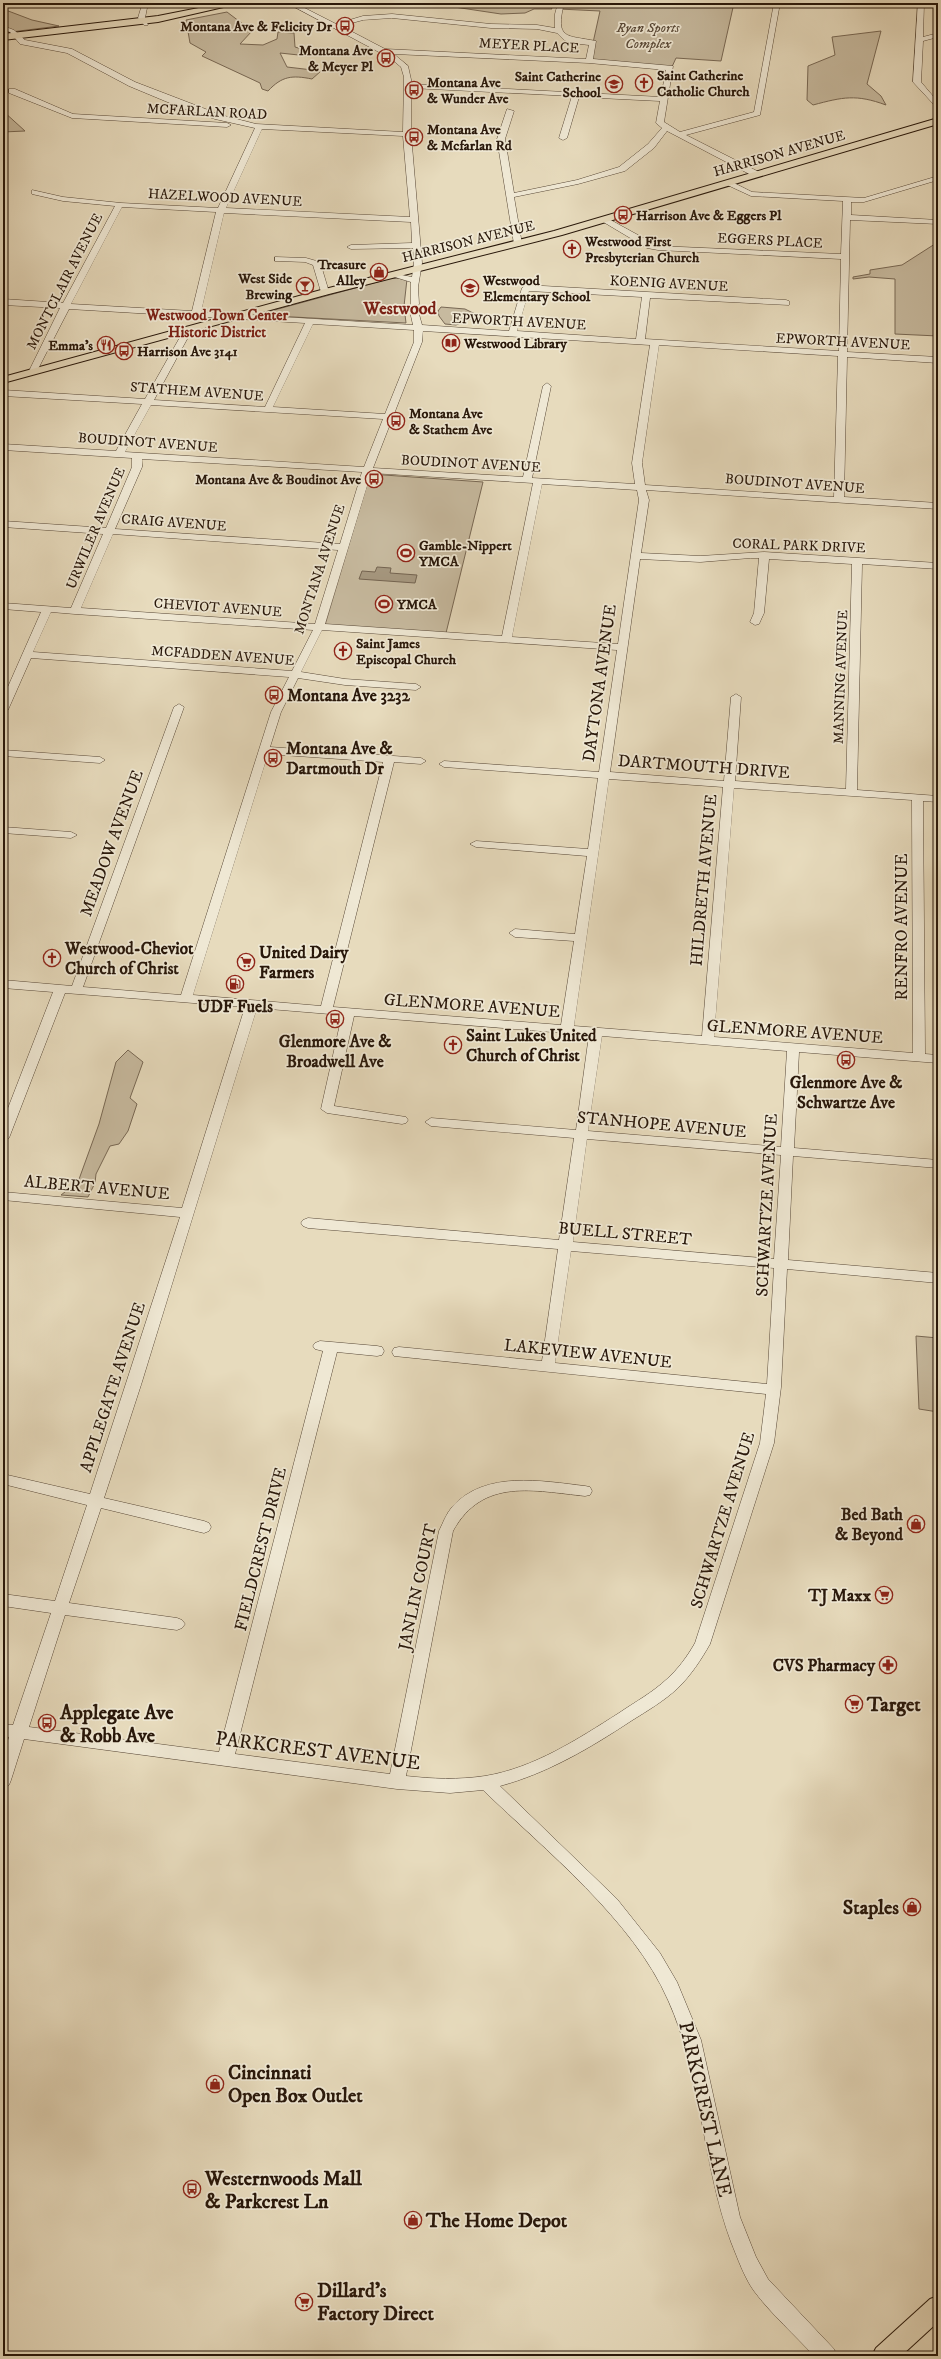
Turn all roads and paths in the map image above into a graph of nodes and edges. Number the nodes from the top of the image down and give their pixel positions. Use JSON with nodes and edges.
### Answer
{"nodes":[{"id":1,"x":142,"y":3,"type":"edge"},
{"id":2,"x":237,"y":3,"type":"edge"},
{"id":3,"x":290,"y":3,"type":"edge"},
{"id":4,"x":777,"y":3,"type":"edge"},
{"id":5,"x":921,"y":3,"type":"edge"},
{"id":6,"x":559,"y":5,"type":"edge"},
{"id":7,"x":556,"y":20,"type":"junction"},
{"id":8,"x":144,"y":23,"type":"junction"},
{"id":9,"x":335,"y":26,"type":"junction"},
{"id":10,"x":537,"y":27,"type":"junction"},
{"id":11,"x":3,"y":28,"type":"edge"},
{"id":12,"x":558,"y":31,"type":"junction"},
{"id":13,"x":938,"y":35,"type":"edge"},
{"id":14,"x":17,"y":36,"type":"junction"},
{"id":15,"x":3,"y":39,"type":"edge"},
{"id":16,"x":919,"y":40,"type":"junction"},
{"id":17,"x":385,"y":51,"type":"junction"},
{"id":18,"x":589,"y":61,"type":"junction"},
{"id":19,"x":408,"y":86,"type":"junction"},
{"id":20,"x":12,"y":91,"type":"dead end"},
{"id":21,"x":576,"y":94,"type":"junction"},
{"id":22,"x":665,"y":99,"type":"junction"},
{"id":23,"x":938,"y":107,"type":"edge"},
{"id":24,"x":510,"y":111,"type":"dead end"},
{"id":25,"x":938,"y":121,"type":"edge"},
{"id":26,"x":259,"y":127,"type":"junction"},
{"id":27,"x":666,"y":128,"type":"junction"},
{"id":28,"x":407,"y":134,"type":"junction"},
{"id":29,"x":679,"y":135,"type":"junction"},
{"id":30,"x":564,"y":138,"type":"dead end"},
{"id":31,"x":756,"y":174,"type":"junction"},
{"id":32,"x":938,"y":178,"type":"edge"},
{"id":33,"x":727,"y":183,"type":"junction"},
{"id":34,"x":35,"y":192,"type":"dead end"},
{"id":35,"x":510,"y":196,"type":"junction"},
{"id":36,"x":847,"y":200,"type":"junction"},
{"id":37,"x":120,"y":205,"type":"junction"},
{"id":38,"x":222,"y":210,"type":"junction"},
{"id":39,"x":847,"y":217,"type":"junction"},
{"id":40,"x":415,"y":220,"type":"junction"},
{"id":41,"x":604,"y":220,"type":"junction"},
{"id":42,"x":938,"y":222,"type":"edge"},
{"id":43,"x":518,"y":244,"type":"junction"},
{"id":44,"x":417,"y":245,"type":"junction"},
{"id":45,"x":351,"y":247,"type":"dead end"},
{"id":46,"x":845,"y":257,"type":"junction"},
{"id":47,"x":278,"y":259,"type":"dead end"},
{"id":48,"x":418,"y":268,"type":"junction"},
{"id":49,"x":392,"y":275,"type":"junction"},
{"id":50,"x":414,"y":284,"type":"junction"},
{"id":51,"x":325,"y":292,"type":"junction"},
{"id":52,"x":646,"y":295,"type":"junction"},
{"id":53,"x":3,"y":302,"type":"edge"},
{"id":54,"x":786,"y":303,"type":"dead end"},
{"id":55,"x":64,"y":306,"type":"junction"},
{"id":56,"x":196,"y":314,"type":"junction"},
{"id":57,"x":234,"y":316,"type":"junction"},
{"id":58,"x":310,"y":321,"type":"junction"},
{"id":59,"x":417,"y":328,"type":"junction"},
{"id":60,"x":188,"y":330,"type":"junction"},
{"id":61,"x":512,"y":334,"type":"junction"},
{"id":62,"x":640,"y":341,"type":"junction"},
{"id":63,"x":655,"y":343,"type":"junction"},
{"id":64,"x":842,"y":354,"type":"junction"},
{"id":65,"x":938,"y":360,"type":"edge"},
{"id":66,"x":33,"y":371,"type":"junction"},
{"id":67,"x":3,"y":380,"type":"edge"},
{"id":68,"x":547,"y":386,"type":"dead end"},
{"id":69,"x":3,"y":393,"type":"edge"},
{"id":70,"x":149,"y":402,"type":"junction"},
{"id":71,"x":268,"y":409,"type":"junction"},
{"id":72,"x":389,"y":417,"type":"junction"},
{"id":73,"x":3,"y":447,"type":"edge"},
{"id":74,"x":119,"y":454,"type":"junction"},
{"id":75,"x":137,"y":456,"type":"junction"},
{"id":76,"x":367,"y":471,"type":"junction"},
{"id":77,"x":527,"y":480,"type":"junction"},
{"id":78,"x":538,"y":481,"type":"junction"},
{"id":79,"x":641,"y":488,"type":"junction"},
{"id":80,"x":839,"y":500,"type":"junction"},
{"id":81,"x":938,"y":506,"type":"edge"},
{"id":82,"x":3,"y":524,"type":"edge"},
{"id":83,"x":109,"y":531,"type":"junction"},
{"id":84,"x":343,"y":548,"type":"junction"},
{"id":85,"x":764,"y":555,"type":"junction"},
{"id":86,"x":636,"y":556,"type":"junction"},
{"id":87,"x":857,"y":561,"type":"junction"},
{"id":88,"x":938,"y":566,"type":"edge"},
{"id":89,"x":3,"y":606,"type":"edge"},
{"id":90,"x":47,"y":609,"type":"junction"},
{"id":91,"x":75,"y":611,"type":"junction"},
{"id":92,"x":754,"y":622,"type":"dead end"},
{"id":93,"x":319,"y":628,"type":"junction"},
{"id":94,"x":506,"y":640,"type":"junction"},
{"id":95,"x":622,"y":647,"type":"junction"},
{"id":96,"x":26,"y":655,"type":"junction"},
{"id":97,"x":296,"y":674,"type":"junction"},
{"id":98,"x":416,"y":686,"type":"dead end"},
{"id":99,"x":736,"y":697,"type":"dead end"},
{"id":100,"x":179,"y":707,"type":"dead end"},
{"id":101,"x":3,"y":710,"type":"edge"},
{"id":102,"x":264,"y":750,"type":"junction"},
{"id":103,"x":3,"y":753,"type":"edge"},
{"id":104,"x":390,"y":759,"type":"junction"},
{"id":105,"x":100,"y":760,"type":"dead end"},
{"id":106,"x":421,"y":761,"type":"dead end"},
{"id":107,"x":444,"y":764,"type":"dead end"},
{"id":108,"x":604,"y":776,"type":"junction"},
{"id":109,"x":728,"y":784,"type":"junction"},
{"id":110,"x":851,"y":793,"type":"junction"},
{"id":111,"x":917,"y":797,"type":"junction"},
{"id":112,"x":938,"y":799,"type":"edge"},
{"id":113,"x":3,"y":830,"type":"edge"},
{"id":114,"x":71,"y":836,"type":"dead end"},
{"id":115,"x":476,"y":844,"type":"dead end"},
{"id":116,"x":593,"y":853,"type":"junction"},
{"id":117,"x":515,"y":933,"type":"dead end"},
{"id":118,"x":580,"y":938,"type":"junction"},
{"id":119,"x":3,"y":984,"type":"edge"},
{"id":120,"x":60,"y":989,"type":"junction"},
{"id":121,"x":76,"y":990,"type":"junction"},
{"id":122,"x":186,"y":998,"type":"junction"},
{"id":123,"x":252,"y":1004,"type":"junction"},
{"id":124,"x":326,"y":1011,"type":"junction"},
{"id":125,"x":349,"y":1013,"type":"junction"},
{"id":126,"x":567,"y":1029,"type":"junction"},
{"id":127,"x":596,"y":1032,"type":"junction"},
{"id":128,"x":708,"y":1041,"type":"junction"},
{"id":129,"x":792,"y":1048,"type":"junction"},
{"id":130,"x":918,"y":1057,"type":"junction"},
{"id":131,"x":938,"y":1059,"type":"edge"},
{"id":132,"x":402,"y":1120,"type":"dead end"},
{"id":133,"x":431,"y":1122,"type":"dead end"},
{"id":134,"x":582,"y":1134,"type":"junction"},
{"id":135,"x":3,"y":1138,"type":"edge"},
{"id":136,"x":787,"y":1151,"type":"junction"},
{"id":137,"x":938,"y":1164,"type":"edge"},
{"id":138,"x":3,"y":1196,"type":"edge"},
{"id":139,"x":188,"y":1213,"type":"junction"},
{"id":140,"x":308,"y":1224,"type":"dead end"},
{"id":141,"x":566,"y":1246,"type":"junction"},
{"id":142,"x":780,"y":1265,"type":"junction"},
{"id":143,"x":938,"y":1278,"type":"edge"},
{"id":144,"x":377,"y":1351,"type":"dead end"},
{"id":145,"x":399,"y":1352,"type":"dead end"},
{"id":146,"x":548,"y":1366,"type":"junction"},
{"id":147,"x":773,"y":1390,"type":"junction"},
{"id":148,"x":3,"y":1479,"type":"edge"},
{"id":149,"x":585,"y":1491,"type":"dead end"},
{"id":150,"x":95,"y":1500,"type":"junction"},
{"id":151,"x":204,"y":1527,"type":"dead end"},
{"id":152,"x":3,"y":1600,"type":"edge"},
{"id":153,"x":60,"y":1608,"type":"junction"},
{"id":154,"x":177,"y":1624,"type":"dead end"},
{"id":155,"x":10,"y":1731,"type":"edge"},
{"id":156,"x":225,"y":1760,"type":"junction"},
{"id":157,"x":3,"y":1780,"type":"edge"},
{"id":158,"x":397,"y":1782,"type":"junction"},
{"id":159,"x":487,"y":1783,"type":"junction"},
{"id":160,"x":938,"y":2307,"type":"edge"},
{"id":161,"x":827,"y":2356,"type":"edge"},
{"id":162,"x":884,"y":2356,"type":"edge"}],
"edges":[{"from":1,"to":8,"type":"street"},
{"from":2,"to":8,"type":"main road"},
{"from":3,"to":9,"type":"street","name":"MONTANA AVENUE"},
{"from":4,"to":29,"type":"street"},
{"from":5,"to":16,"type":"street"},
{"from":6,"to":7,"type":"street"},
{"from":7,"to":10,"type":"street"},
{"from":7,"to":12,"type":"street"},
{"from":8,"to":14,"type":"main road"},
{"from":9,"to":10,"type":"street"},
{"from":9,"to":17,"type":"street","name":"MONTANA AVENUE"},
{"from":10,"to":12,"type":"street"},
{"from":11,"to":14,"type":"street"},
{"from":12,"to":18,"type":"street"},
{"from":13,"to":16,"type":"street"},
{"from":14,"to":15,"type":"main road"},
{"from":14,"to":26,"type":"street"},
{"from":16,"to":23,"type":"street"},
{"from":17,"to":18,"type":"street","name":"MEYER PLACE"},
{"from":17,"to":19,"type":"street","name":"MONTANA AVENUE"},
{"from":18,"to":22,"type":"street","name":"MEYER PLACE"},
{"from":19,"to":21,"type":"street"},
{"from":19,"to":28,"type":"street","name":"MONTANA AVENUE"},
{"from":20,"to":26,"type":"street","name":"MCFARLAN ROAD"},
{"from":21,"to":22,"type":"street"},
{"from":21,"to":30,"type":"street"},
{"from":22,"to":27,"type":"street"},
{"from":24,"to":35,"type":"street"},
{"from":25,"to":31,"type":"main road","name":"HARRISON AVENUE"},
{"from":26,"to":28,"type":"street","name":"MCFARLAN ROAD"},
{"from":26,"to":38,"type":"street"},
{"from":27,"to":29,"type":"street"},
{"from":27,"to":35,"type":"street"},
{"from":28,"to":40,"type":"street","name":"MONTANA AVENUE"},
{"from":29,"to":31,"type":"street"},
{"from":31,"to":33,"type":"main road","name":"HARRISON AVENUE"},
{"from":32,"to":36,"type":"street"},
{"from":33,"to":36,"type":"street"},
{"from":33,"to":41,"type":"main road","name":"HARRISON AVENUE"},
{"from":34,"to":37,"type":"street","name":"HAZELWOOD AVENUE"},
{"from":35,"to":43,"type":"street"},
{"from":36,"to":39,"type":"street"},
{"from":37,"to":38,"type":"street","name":"HAZELWOOD AVENUE"},
{"from":37,"to":55,"type":"street","name":"MONTCLAIR AVENUE"},
{"from":38,"to":40,"type":"street","name":"HAZELWOOD AVENUE"},
{"from":38,"to":56,"type":"street"},
{"from":39,"to":42,"type":"street"},
{"from":39,"to":46,"type":"street"},
{"from":40,"to":44,"type":"street","name":"MONTANA AVENUE"},
{"from":41,"to":43,"type":"main road","name":"HARRISON AVENUE"},
{"from":41,"to":46,"type":"street","name":"EGGERS PLACE"},
{"from":43,"to":48,"type":"main road","name":"HARRISON AVENUE"},
{"from":44,"to":45,"type":"street"},
{"from":44,"to":48,"type":"street","name":"MONTANA AVENUE"},
{"from":46,"to":64,"type":"street"},
{"from":47,"to":51,"type":"street"},
{"from":48,"to":49,"type":"main road","name":"HARRISON AVENUE"},
{"from":48,"to":50,"type":"street","name":"MONTANA AVENUE"},
{"from":49,"to":50,"type":"street"},
{"from":49,"to":51,"type":"main road","name":"HARRISON AVENUE"},
{"from":50,"to":59,"type":"street","name":"MONTANA AVENUE"},
{"from":51,"to":57,"type":"main road","name":"HARRISON AVENUE"},
{"from":52,"to":54,"type":"street","name":"KOENIG AVENUE"},
{"from":52,"to":61,"type":"street","name":"KOENIG AVENUE"},
{"from":52,"to":62,"type":"street"},
{"from":53,"to":55,"type":"street","name":"EPWORTH AVENUE"},
{"from":55,"to":56,"type":"street","name":"EPWORTH AVENUE"},
{"from":55,"to":66,"type":"street","name":"MONTCLAIR AVENUE"},
{"from":56,"to":57,"type":"street","name":"EPWORTH AVENUE"},
{"from":57,"to":58,"type":"street","name":"EPWORTH AVENUE"},
{"from":57,"to":60,"type":"main road","name":"HARRISON AVENUE"},
{"from":58,"to":59,"type":"street","name":"EPWORTH AVENUE"},
{"from":58,"to":71,"type":"street"},
{"from":59,"to":61,"type":"street","name":"EPWORTH AVENUE"},
{"from":59,"to":72,"type":"street","name":"MONTANA AVENUE"},
{"from":60,"to":66,"type":"main road","name":"HARRISON AVENUE"},
{"from":60,"to":70,"type":"street","name":"URWILER AVENUE"},
{"from":61,"to":62,"type":"street","name":"EPWORTH AVENUE"},
{"from":62,"to":63,"type":"street","name":"EPWORTH AVENUE"},
{"from":63,"to":64,"type":"street","name":"EPWORTH AVENUE"},
{"from":63,"to":79,"type":"street","name":"DAYTONA AVENUE"},
{"from":64,"to":65,"type":"street","name":"EPWORTH AVENUE"},
{"from":64,"to":80,"type":"street"},
{"from":66,"to":67,"type":"main road","name":"HARRISON AVENUE"},
{"from":68,"to":77,"type":"street"},
{"from":69,"to":70,"type":"street","name":"STATHEM AVENUE"},
{"from":70,"to":71,"type":"street","name":"STATHEM AVENUE"},
{"from":70,"to":74,"type":"street","name":"URWILER AVENUE"},
{"from":71,"to":72,"type":"street","name":"STATHEM AVENUE"},
{"from":72,"to":76,"type":"street","name":"MONTANA AVENUE"},
{"from":73,"to":74,"type":"street","name":"BOUDINOT AVENUE"},
{"from":74,"to":75,"type":"street","name":"BOUDINOT AVENUE"},
{"from":75,"to":76,"type":"street","name":"BOUDINOT AVENUE"},
{"from":75,"to":83,"type":"street","name":"URWILER AVENUE"},
{"from":76,"to":77,"type":"street","name":"BOUDINOT AVENUE"},
{"from":76,"to":84,"type":"street","name":"MONTANA AVENUE"},
{"from":77,"to":78,"type":"street","name":"BOUDINOT AVENUE"},
{"from":78,"to":79,"type":"street","name":"BOUDINOT AVENUE"},
{"from":78,"to":94,"type":"street"},
{"from":79,"to":80,"type":"street","name":"BOUDINOT AVENUE"},
{"from":79,"to":86,"type":"street","name":"DAYTONA AVENUE"},
{"from":80,"to":81,"type":"street","name":"BOUDINOT AVENUE"},
{"from":82,"to":83,"type":"street","name":"CRAIG AVENUE"},
{"from":83,"to":84,"type":"street","name":"CRAIG AVENUE"},
{"from":83,"to":91,"type":"street","name":"URWILER AVENUE"},
{"from":84,"to":93,"type":"street","name":"MONTANA AVENUE"},
{"from":85,"to":86,"type":"street","name":"CORAL PARK DRIVE"},
{"from":85,"to":87,"type":"street","name":"CORAL PARK DRIVE"},
{"from":85,"to":92,"type":"street"},
{"from":86,"to":95,"type":"street","name":"DAYTONA AVENUE"},
{"from":87,"to":88,"type":"street","name":"CORAL PARK DRIVE"},
{"from":87,"to":110,"type":"street","name":"MANNING AVENUE"},
{"from":89,"to":90,"type":"street","name":"CHEVIOT AVENUE"},
{"from":90,"to":91,"type":"street","name":"CHEVIOT AVENUE"},
{"from":90,"to":96,"type":"street"},
{"from":91,"to":93,"type":"street","name":"CHEVIOT AVENUE"},
{"from":93,"to":94,"type":"street","name":"CHEVIOT AVENUE"},
{"from":93,"to":97,"type":"street","name":"MONTANA AVENUE"},
{"from":94,"to":95,"type":"street","name":"CHEVIOT AVENUE"},
{"from":95,"to":108,"type":"street","name":"DAYTONA AVENUE"},
{"from":96,"to":97,"type":"street","name":"MCFADDEN AVENUE"},
{"from":96,"to":101,"type":"street"},
{"from":97,"to":98,"type":"street","name":"MCFADDEN AVENUE"},
{"from":97,"to":102,"type":"street","name":"MONTANA AVENUE"},
{"from":99,"to":109,"type":"street","name":"HILDRETH AVENUE"},
{"from":100,"to":121,"type":"street","name":"MEADOW AVENUE"},
{"from":102,"to":104,"type":"street"},
{"from":102,"to":122,"type":"street","name":"MONTANA AVENUE"},
{"from":103,"to":105,"type":"street"},
{"from":104,"to":106,"type":"street"},
{"from":104,"to":124,"type":"street"},
{"from":107,"to":108,"type":"street","name":"DARTMOUTH DRIVE"},
{"from":108,"to":109,"type":"street","name":"DARTMOUTH DRIVE"},
{"from":108,"to":116,"type":"street","name":"DAYTONA AVENUE"},
{"from":109,"to":110,"type":"street","name":"DARTMOUTH DRIVE"},
{"from":109,"to":128,"type":"street","name":"HILDRETH AVENUE"},
{"from":110,"to":111,"type":"street","name":"DARTMOUTH DRIVE"},
{"from":111,"to":112,"type":"street","name":"DARTMOUTH DRIVE"},
{"from":111,"to":130,"type":"street","name":"RENFRO AVENUE"},
{"from":113,"to":114,"type":"street"},
{"from":115,"to":116,"type":"street"},
{"from":116,"to":118,"type":"street","name":"DAYTONA AVENUE"},
{"from":117,"to":118,"type":"street"},
{"from":118,"to":126,"type":"street","name":"DAYTONA AVENUE"},
{"from":119,"to":120,"type":"street","name":"GLENMORE AVENUE"},
{"from":120,"to":121,"type":"street","name":"GLENMORE AVENUE"},
{"from":120,"to":135,"type":"street"},
{"from":121,"to":122,"type":"street","name":"GLENMORE AVENUE"},
{"from":122,"to":123,"type":"street","name":"GLENMORE AVENUE"},
{"from":123,"to":124,"type":"street","name":"GLENMORE AVENUE"},
{"from":123,"to":139,"type":"street","name":"APPLEGATE AVENUE"},
{"from":124,"to":125,"type":"street","name":"GLENMORE AVENUE"},
{"from":125,"to":126,"type":"street","name":"GLENMORE AVENUE"},
{"from":125,"to":132,"type":"street"},
{"from":126,"to":127,"type":"street","name":"GLENMORE AVENUE"},
{"from":127,"to":128,"type":"street","name":"GLENMORE AVENUE"},
{"from":127,"to":134,"type":"street"},
{"from":128,"to":129,"type":"street","name":"GLENMORE AVENUE"},
{"from":129,"to":130,"type":"street","name":"GLENMORE AVENUE"},
{"from":129,"to":136,"type":"street","name":"SCHWARTZE AVENUE"},
{"from":130,"to":131,"type":"street","name":"GLENMORE AVENUE"},
{"from":133,"to":134,"type":"street","name":"STANHOPE AVENUE"},
{"from":134,"to":136,"type":"street","name":"STANHOPE AVENUE"},
{"from":134,"to":141,"type":"street"},
{"from":136,"to":137,"type":"street","name":"STANHOPE AVENUE"},
{"from":136,"to":142,"type":"street","name":"SCHWARTZE AVENUE"},
{"from":138,"to":139,"type":"street","name":"ALBERT AVENUE"},
{"from":139,"to":150,"type":"street","name":"APPLEGATE AVENUE"},
{"from":140,"to":141,"type":"street","name":"BUELL STREET"},
{"from":141,"to":142,"type":"street","name":"BUELL STREET"},
{"from":141,"to":146,"type":"street"},
{"from":142,"to":143,"type":"street","name":"BUELL STREET"},
{"from":142,"to":147,"type":"street","name":"SCHWARTZE AVENUE"},
{"from":144,"to":156,"type":"street","name":"FIELDCREST DRIVE"},
{"from":145,"to":146,"type":"street","name":"LAKEVIEW AVENUE"},
{"from":146,"to":147,"type":"street","name":"LAKEVIEW AVENUE"},
{"from":147,"to":159,"type":"street","name":"SCHWARTZE AVENUE"},
{"from":148,"to":150,"type":"street"},
{"from":149,"to":158,"type":"street","name":"JANLIN COURT"},
{"from":150,"to":151,"type":"street"},
{"from":150,"to":153,"type":"street","name":"APPLEGATE AVENUE"},
{"from":152,"to":153,"type":"street"},
{"from":153,"to":154,"type":"street"},
{"from":153,"to":155,"type":"street","name":"APPLEGATE AVENUE"},
{"from":155,"to":156,"type":"street","name":"PARKCREST AVENUE"},
{"from":155,"to":157,"type":"street","name":"APPLEGATE AVENUE"},
{"from":156,"to":158,"type":"street","name":"PARKCREST AVENUE"},
{"from":158,"to":159,"type":"street","name":"PARKCREST AVENUE"},
{"from":159,"to":161,"type":"street","name":"PARKCREST LANE"},
{"from":160,"to":162,"type":"main road"}]}
